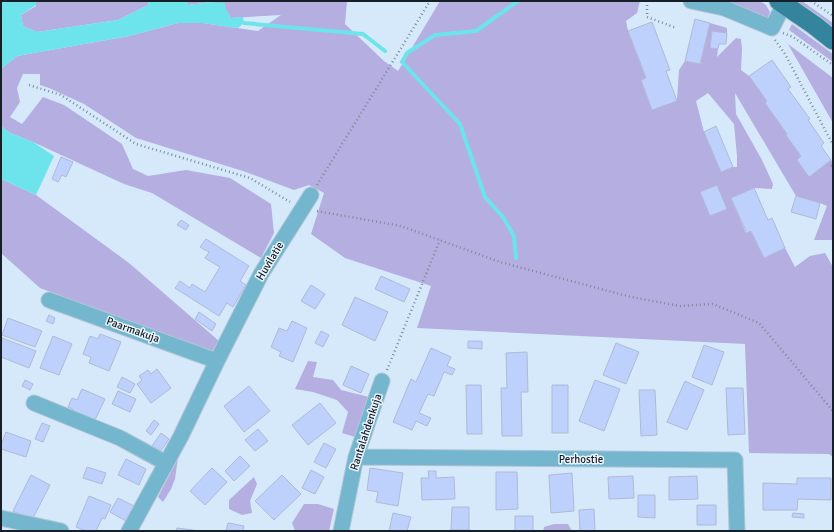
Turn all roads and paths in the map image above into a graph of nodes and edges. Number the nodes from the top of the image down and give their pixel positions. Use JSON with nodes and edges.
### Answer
{"nodes":[{"id":1,"x":430,"y":1,"type":"edge"},
{"id":2,"x":647,"y":1,"type":"edge"},
{"id":3,"x":691,"y":1,"type":"edge"},
{"id":4,"x":811,"y":1,"type":"edge"},
{"id":5,"x":781,"y":3,"type":"edge"},
{"id":6,"x":833,"y":16,"type":"edge"},
{"id":7,"x":676,"y":28,"type":"dead end"},
{"id":8,"x":773,"y":33,"type":"junction"},
{"id":9,"x":833,"y":40,"type":"edge"},
{"id":10,"x":833,"y":65,"type":"edge"},
{"id":11,"x":29,"y":85,"type":"dead end"},
{"id":12,"x":833,"y":145,"type":"edge"},
{"id":13,"x":311,"y":195,"type":"joint"},
{"id":14,"x":302,"y":208,"type":"junction"},
{"id":15,"x":440,"y":240,"type":"junction"},
{"id":16,"x":49,"y":300,"type":"dead end"},
{"id":17,"x":217,"y":360,"type":"junction"},
{"id":18,"x":382,"y":381,"type":"joint"},
{"id":19,"x":34,"y":403,"type":"dead end"},
{"id":20,"x":833,"y":411,"type":"edge"},
{"id":21,"x":356,"y":458,"type":"junction"},
{"id":22,"x":166,"y":463,"type":"junction"},
{"id":23,"x":1,"y":518,"type":"edge"},
{"id":24,"x":62,"y":531,"type":"edge"},
{"id":25,"x":129,"y":531,"type":"edge"},
{"id":26,"x":341,"y":531,"type":"edge"},
{"id":27,"x":737,"y":531,"type":"edge"}],
"edges":[{"from":1,"to":13,"type":"path"},
{"from":2,"to":7,"type":"path"},
{"from":3,"to":8,"type":"street"},
{"from":4,"to":6,"type":"path"},
{"from":5,"to":8,"type":"street"},
{"from":5,"to":9,"type":"main road"},
{"from":8,"to":10,"type":"path"},
{"from":8,"to":12,"type":"path"},
{"from":11,"to":14,"type":"path"},
{"from":13,"to":14,"type":"street","name":"Huvilatie"},
{"from":14,"to":15,"type":"path"},
{"from":14,"to":17,"type":"street","name":"Huvilatie"},
{"from":15,"to":18,"type":"path"},
{"from":15,"to":20,"type":"path"},
{"from":16,"to":17,"type":"street","name":"Paarmakuja"},
{"from":17,"to":22,"type":"street","name":"Huvilatie"},
{"from":18,"to":21,"type":"street","name":"Rantalahdenkuja"},
{"from":19,"to":22,"type":"street"},
{"from":21,"to":26,"type":"street","name":"Rantalahdenkuja"},
{"from":21,"to":27,"type":"street","name":"Perhostie"},
{"from":22,"to":25,"type":"street","name":"Huvilatie"},
{"from":23,"to":24,"type":"street"}]}
